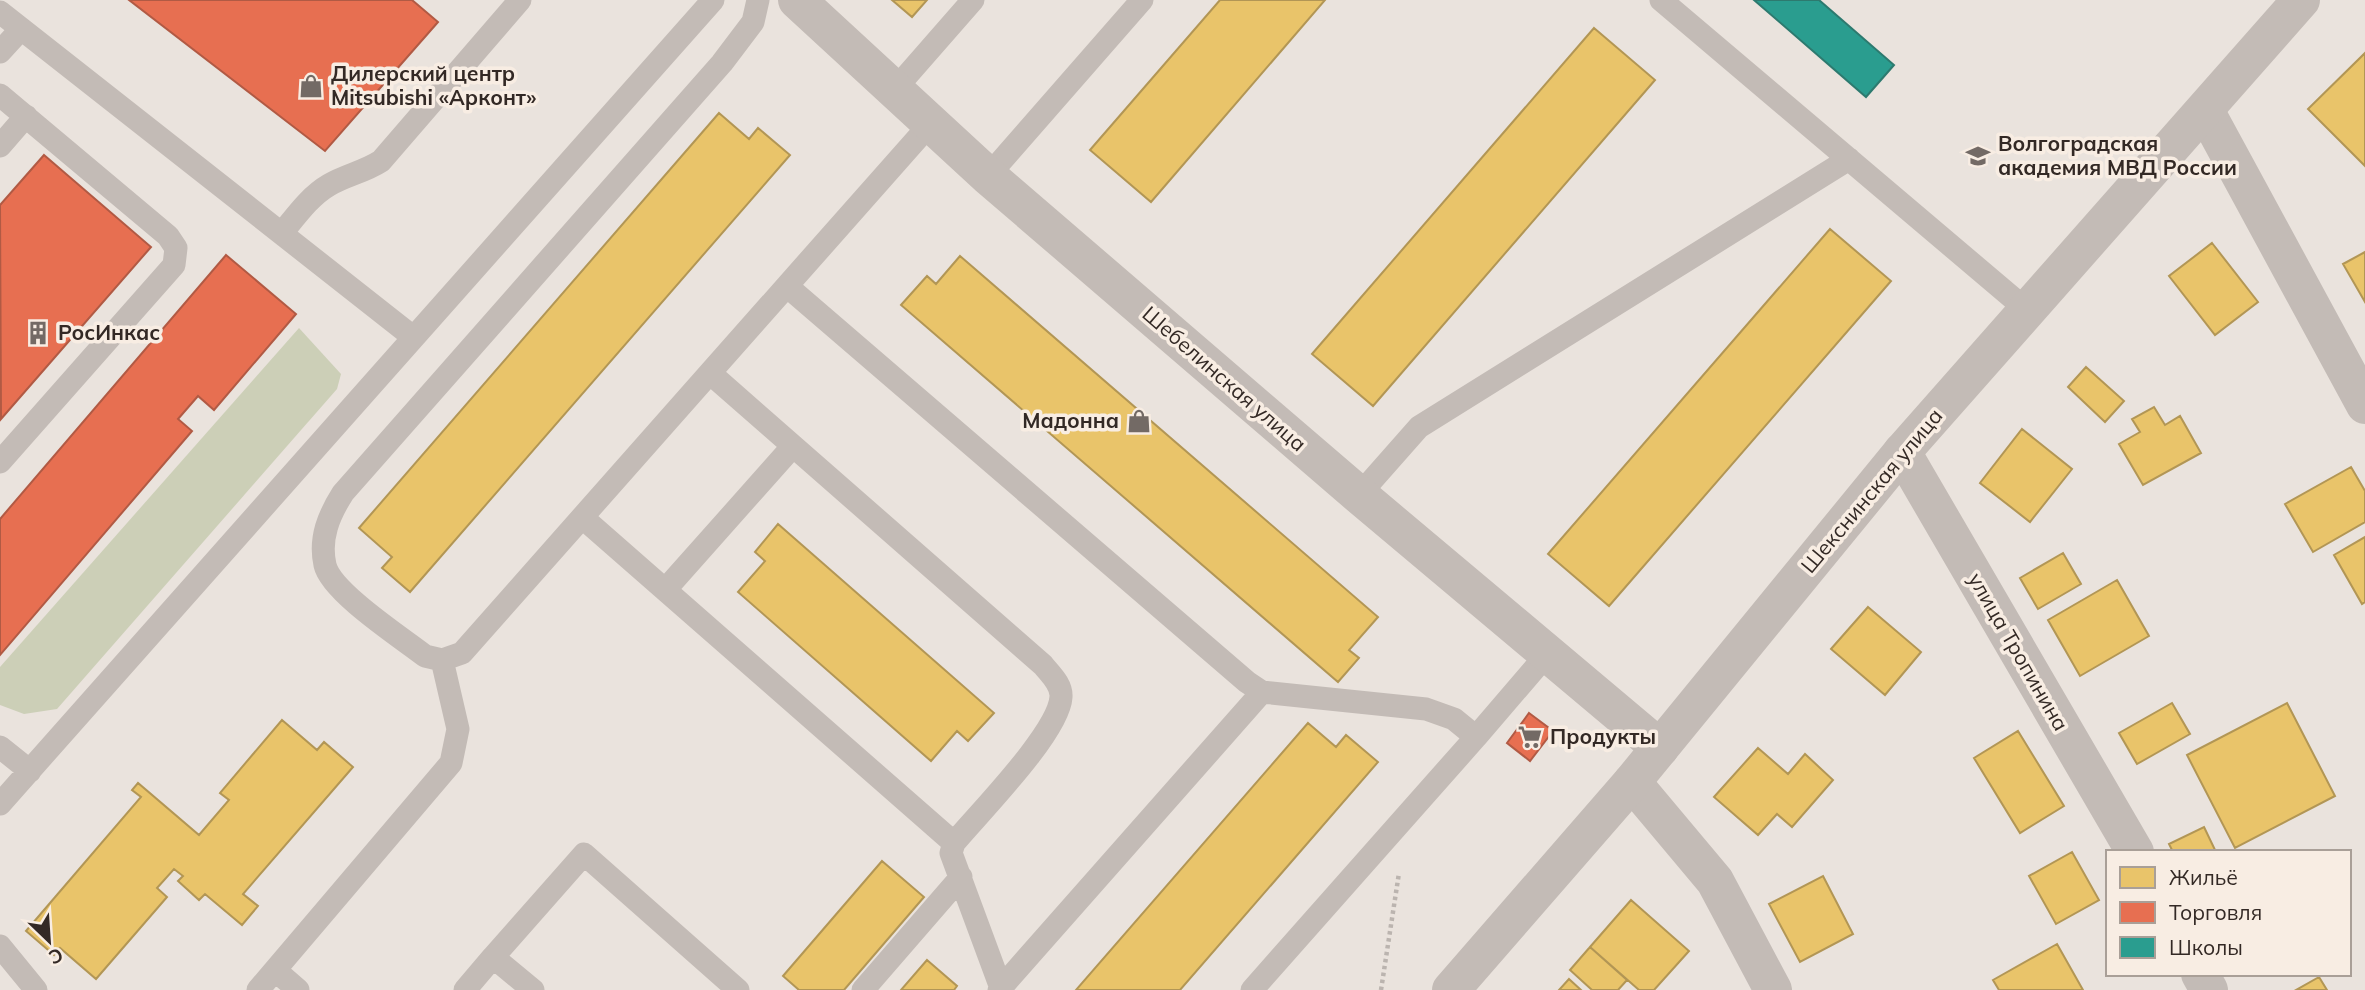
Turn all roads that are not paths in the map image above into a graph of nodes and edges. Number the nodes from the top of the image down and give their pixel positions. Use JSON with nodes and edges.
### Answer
{"nodes":[{"id":1,"x":520,"y":0,"type":"edge"},
{"id":2,"x":713,"y":0,"type":"edge"},
{"id":3,"x":758,"y":0,"type":"edge"},
{"id":4,"x":797,"y":0,"type":"edge"},
{"id":5,"x":973,"y":0,"type":"edge"},
{"id":6,"x":1142,"y":0,"type":"edge"},
{"id":7,"x":1661,"y":0,"type":"edge"},
{"id":8,"x":2301,"y":0,"type":"edge"},
{"id":9,"x":0,"y":12,"type":"edge"},
{"id":10,"x":21,"y":29,"type":"junction"},
{"id":11,"x":0,"y":52,"type":"edge"},
{"id":12,"x":896,"y":88,"type":"junction"},
{"id":13,"x":0,"y":95,"type":"edge"},
{"id":14,"x":2206,"y":112,"type":"junction"},
{"id":15,"x":26,"y":116,"type":"junction"},
{"id":16,"x":931,"y":124,"type":"junction"},
{"id":17,"x":0,"y":146,"type":"edge"},
{"id":18,"x":1849,"y":159,"type":"junction"},
{"id":19,"x":988,"y":176,"type":"junction"},
{"id":20,"x":282,"y":233,"type":"junction"},
{"id":21,"x":788,"y":287,"type":"junction"},
{"id":22,"x":2028,"y":311,"type":"junction"},
{"id":23,"x":413,"y":337,"type":"junction"},
{"id":24,"x":711,"y":374,"type":"junction"},
{"id":25,"x":2365,"y":405,"type":"edge"},
{"id":26,"x":793,"y":446,"type":"junction"},
{"id":27,"x":1902,"y":452,"type":"junction"},
{"id":28,"x":0,"y":462,"type":"edge"},
{"id":29,"x":1359,"y":495,"type":"junction"},
{"id":30,"x":583,"y":518,"type":"junction"},
{"id":31,"x":665,"y":590,"type":"junction"},
{"id":32,"x":1548,"y":653,"type":"junction"},
{"id":33,"x":442,"y":660,"type":"junction"},
{"id":34,"x":1262,"y":692,"type":"junction"},
{"id":35,"x":1476,"y":737,"type":"junction"},
{"id":36,"x":0,"y":747,"type":"edge"},
{"id":37,"x":1660,"y":748,"type":"junction"},
{"id":38,"x":30,"y":771,"type":"junction"},
{"id":39,"x":1632,"y":782,"type":"junction"},
{"id":40,"x":0,"y":804,"type":"edge"},
{"id":41,"x":954,"y":842,"type":"junction"},
{"id":42,"x":2134,"y":850,"type":"edge"},
{"id":43,"x":961,"y":877,"type":"junction"},
{"id":44,"x":0,"y":946,"type":"edge"},
{"id":45,"x":493,"y":957,"type":"junction"},
{"id":46,"x":275,"y":970,"type":"junction"},
{"id":47,"x":1000,"y":989,"type":"edge"},
{"id":48,"x":36,"y":990,"type":"edge"},
{"id":49,"x":258,"y":990,"type":"edge"},
{"id":50,"x":298,"y":990,"type":"edge"},
{"id":51,"x":465,"y":990,"type":"edge"},
{"id":52,"x":533,"y":990,"type":"edge"},
{"id":53,"x":738,"y":990,"type":"edge"},
{"id":54,"x":863,"y":990,"type":"edge"},
{"id":55,"x":1252,"y":990,"type":"edge"},
{"id":56,"x":1451,"y":990,"type":"edge"},
{"id":57,"x":1773,"y":990,"type":"edge"}],
"edges":[{"from":1,"to":20,"type":"lane"},
{"from":2,"to":23,"type":"lane"},
{"from":3,"to":33,"type":"lane"},
{"from":4,"to":12,"type":"street","name":"Шебелинская улица"},
{"from":5,"to":12,"type":"lane"},
{"from":6,"to":19,"type":"lane"},
{"from":7,"to":18,"type":"lane"},
{"from":8,"to":14,"type":"street","name":"Шекснинская улица"},
{"from":9,"to":10,"type":"lane"},
{"from":10,"to":11,"type":"lane"},
{"from":10,"to":20,"type":"lane"},
{"from":12,"to":16,"type":"street","name":"Шебелинская улица"},
{"from":13,"to":15,"type":"lane"},
{"from":14,"to":22,"type":"street","name":"Шекснинская улица"},
{"from":14,"to":25,"type":"street"},
{"from":15,"to":17,"type":"lane"},
{"from":15,"to":28,"type":"lane"},
{"from":16,"to":19,"type":"street","name":"Шебелинская улица"},
{"from":16,"to":21,"type":"lane"},
{"from":18,"to":22,"type":"lane"},
{"from":18,"to":29,"type":"lane"},
{"from":19,"to":29,"type":"street","name":"Шебелинская улица"},
{"from":20,"to":23,"type":"lane"},
{"from":21,"to":24,"type":"lane"},
{"from":21,"to":34,"type":"lane"},
{"from":22,"to":27,"type":"street","name":"Шекснинская улица"},
{"from":23,"to":38,"type":"lane"},
{"from":24,"to":26,"type":"lane"},
{"from":24,"to":30,"type":"lane"},
{"from":26,"to":31,"type":"lane"},
{"from":26,"to":41,"type":"lane"},
{"from":27,"to":37,"type":"street","name":"Шекснинская улица"},
{"from":27,"to":42,"type":"street","name":"улица Тропинина"},
{"from":29,"to":32,"type":"street","name":"Шебелинская улица"},
{"from":30,"to":31,"type":"lane"},
{"from":30,"to":33,"type":"lane"},
{"from":31,"to":41,"type":"lane"},
{"from":32,"to":35,"type":"lane"},
{"from":32,"to":37,"type":"street","name":"Шебелинская улица"},
{"from":33,"to":46,"type":"lane"},
{"from":34,"to":35,"type":"lane"},
{"from":34,"to":47,"type":"lane"},
{"from":35,"to":55,"type":"lane"},
{"from":36,"to":38,"type":"lane"},
{"from":37,"to":39,"type":"street","name":"Шекснинская улица"},
{"from":38,"to":40,"type":"lane"},
{"from":39,"to":56,"type":"street","name":"Шекснинская улица"},
{"from":39,"to":57,"type":"street"},
{"from":41,"to":43,"type":"lane"},
{"from":43,"to":47,"type":"lane"},
{"from":43,"to":54,"type":"lane"},
{"from":44,"to":48,"type":"lane"},
{"from":45,"to":51,"type":"lane"},
{"from":45,"to":52,"type":"lane"},
{"from":45,"to":53,"type":"lane"},
{"from":46,"to":49,"type":"lane"},
{"from":46,"to":50,"type":"lane"}]}
